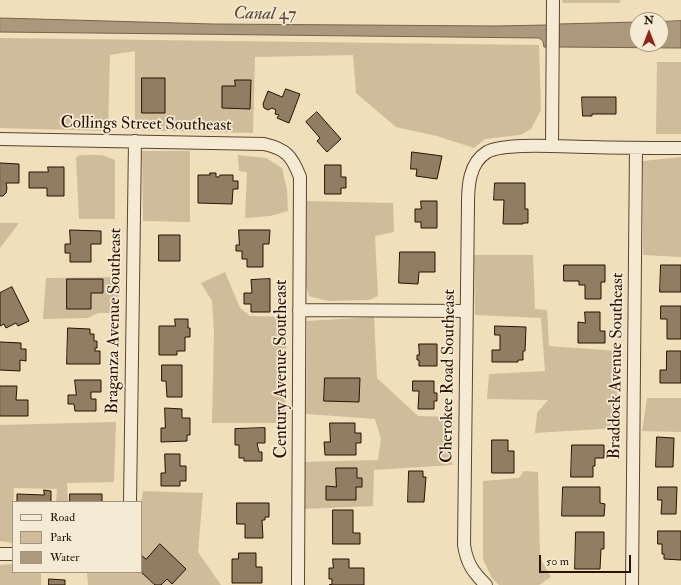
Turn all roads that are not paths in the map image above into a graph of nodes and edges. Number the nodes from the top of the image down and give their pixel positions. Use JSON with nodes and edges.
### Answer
{"nodes":[{"id":1,"x":553,"y":0,"type":"edge"},
{"id":2,"x":0,"y":139,"type":"edge"},
{"id":3,"x":135,"y":141,"type":"junction"},
{"id":4,"x":552,"y":146,"type":"junction"},
{"id":5,"x":636,"y":148,"type":"junction"},
{"id":6,"x":681,"y":148,"type":"edge"},
{"id":7,"x":290,"y":155,"type":"joint"},
{"id":8,"x":299,"y":310,"type":"junction"},
{"id":9,"x":466,"y":311,"type":"junction"},
{"id":10,"x":130,"y":501,"type":"edge"},
{"id":11,"x":0,"y":554,"type":"edge"},
{"id":12,"x":12,"y":554,"type":"edge"},
{"id":13,"x":298,"y":585,"type":"edge"},
{"id":14,"x":486,"y":585,"type":"edge"},
{"id":15,"x":632,"y":585,"type":"edge"}],
"edges":[{"from":1,"to":4,"type":"street"},
{"from":2,"to":3,"type":"street","name":"Collings Street Southeast"},
{"from":3,"to":7,"type":"street","name":"Collings Street Southeast"},
{"from":3,"to":10,"type":"street","name":"Braganza Avenue Southeast"},
{"from":4,"to":5,"type":"street"},
{"from":4,"to":9,"type":"street","name":"Cherokee Road Southeast"},
{"from":5,"to":6,"type":"street"},
{"from":5,"to":15,"type":"street","name":"Braddock Avenue Southeast"},
{"from":7,"to":8,"type":"street","name":"Century Avenue Southeast"},
{"from":8,"to":9,"type":"street"},
{"from":8,"to":13,"type":"street","name":"Century Avenue Southeast"},
{"from":9,"to":14,"type":"street","name":"Cherokee Road Southeast"},
{"from":11,"to":12,"type":"street"}]}
